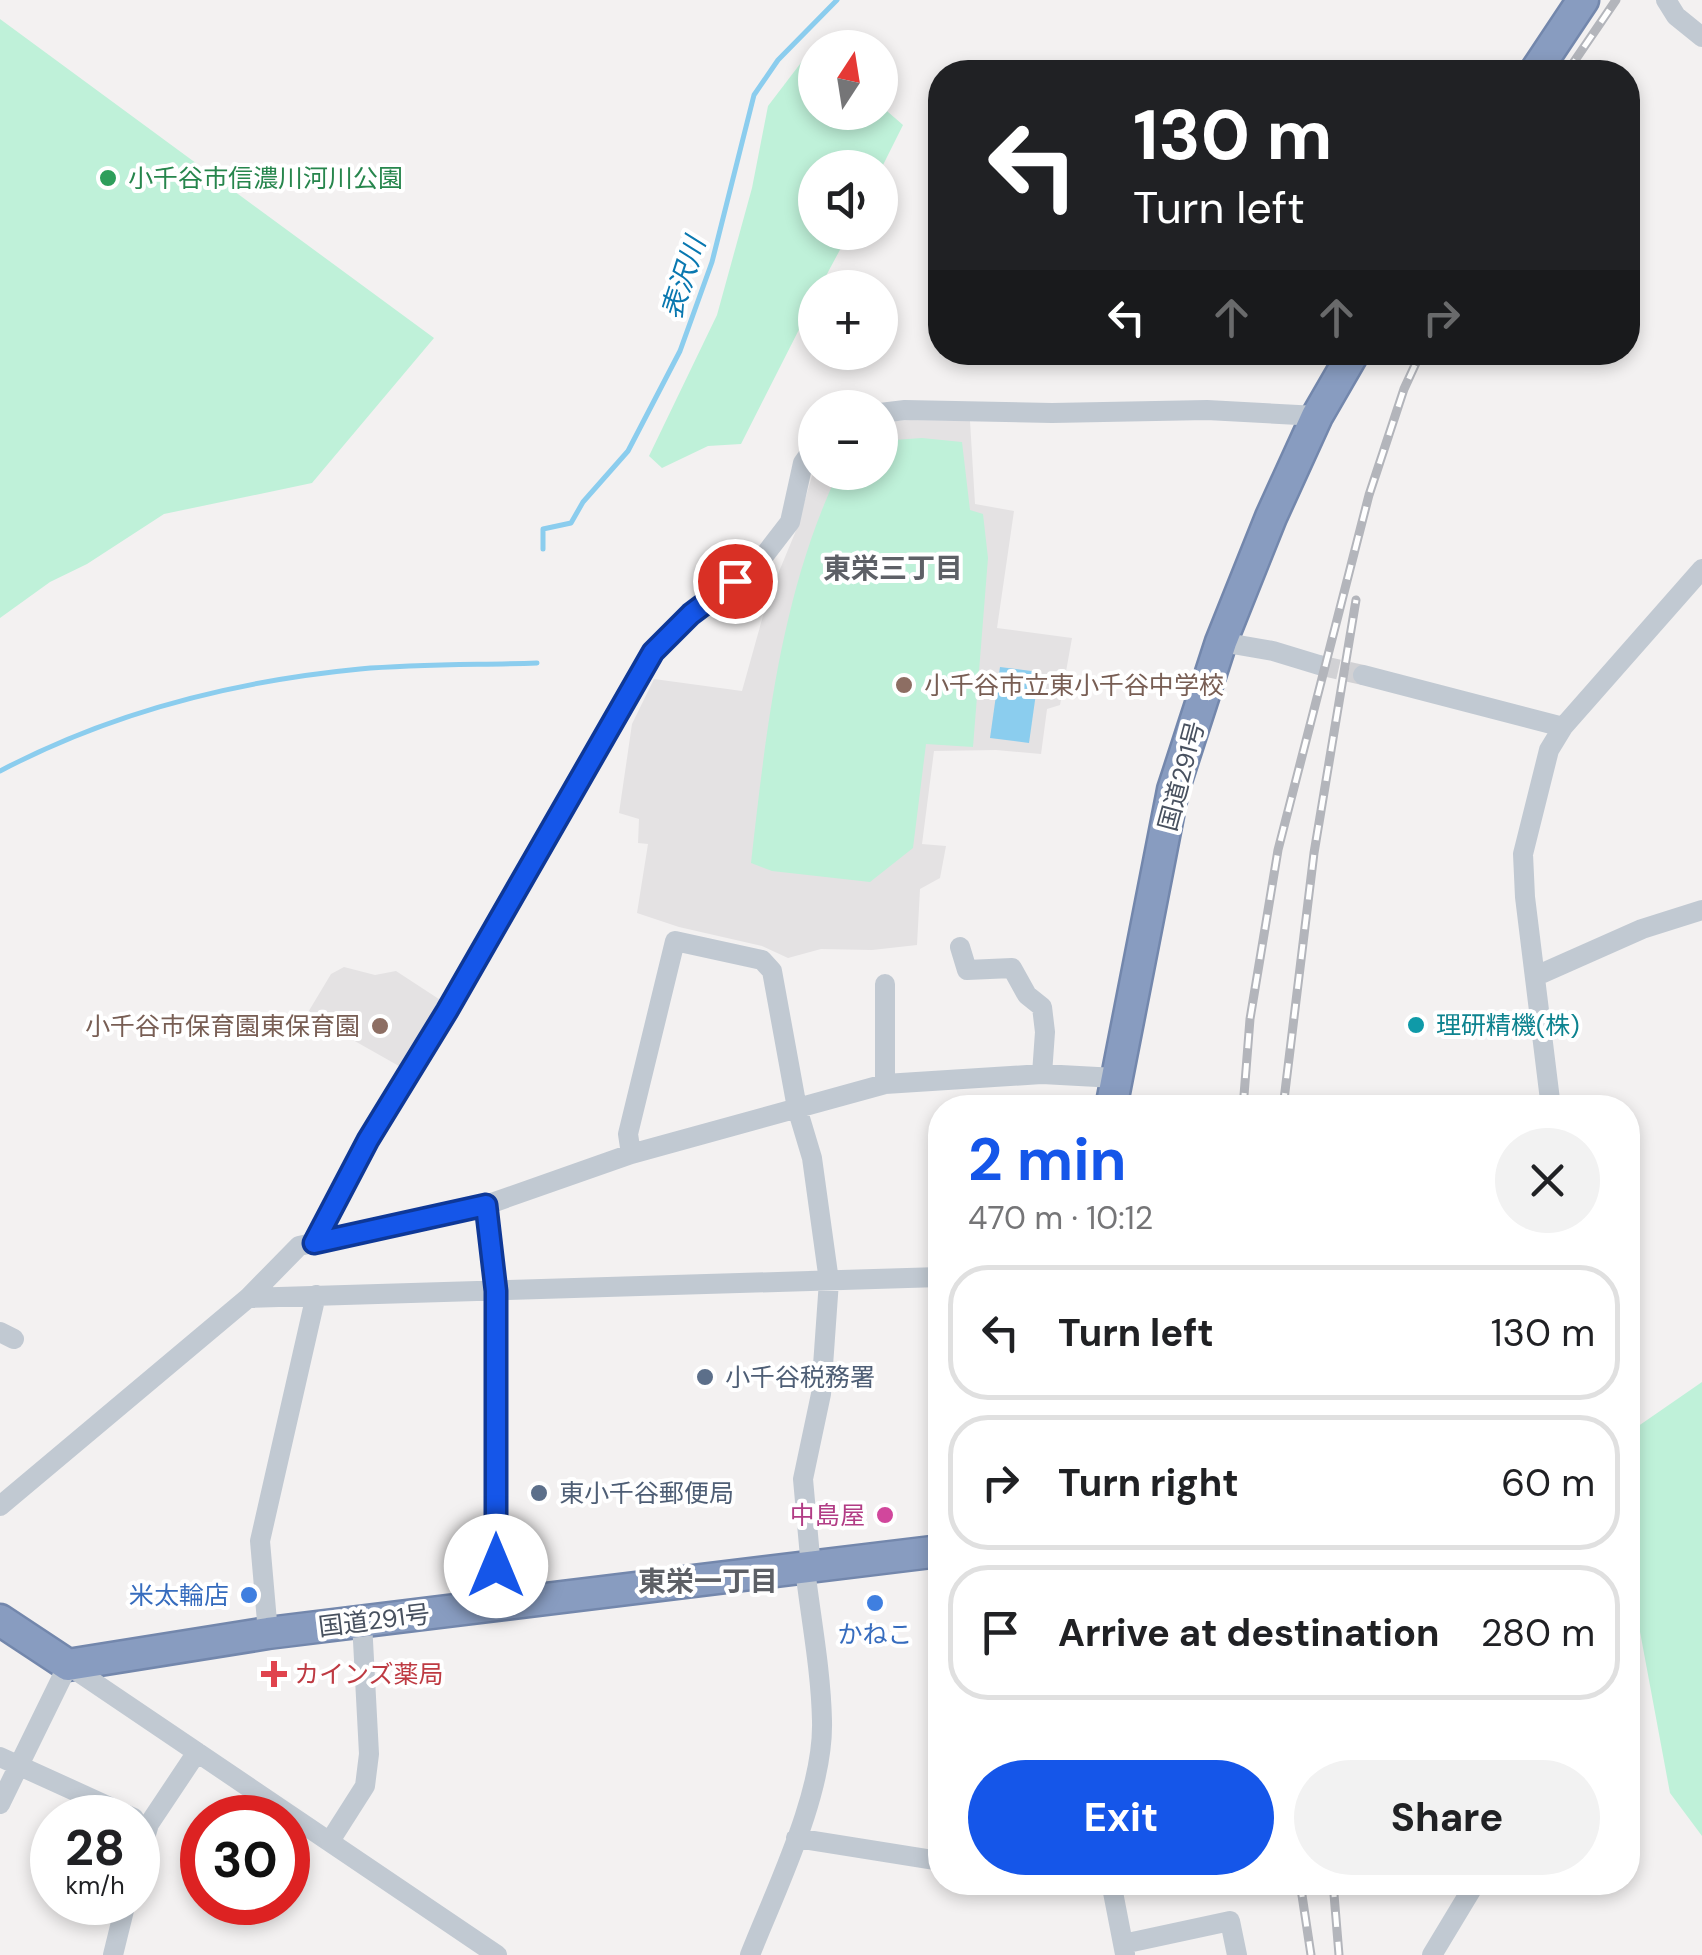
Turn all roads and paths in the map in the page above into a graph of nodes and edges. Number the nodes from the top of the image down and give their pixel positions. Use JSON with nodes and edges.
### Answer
{"nodes":[{"id":1,"x":1583,"y":0,"type":"edge"},
{"id":2,"x":1666,"y":0,"type":"edge"},
{"id":3,"x":1702,"y":36,"type":"edge"},
{"id":4,"x":1543,"y":60,"type":"edge"},
{"id":5,"x":1346,"y":365,"type":"edge"},
{"id":6,"x":898,"y":411,"type":"edge"},
{"id":7,"x":1317,"y":416,"type":"junction"},
{"id":8,"x":798,"y":486,"type":"edge"},
{"id":9,"x":1702,"y":569,"type":"edge"},
{"id":10,"x":1221,"y":642,"type":"junction"},
{"id":11,"x":1319,"y":665,"type":"tunnel mouth"},
{"id":12,"x":1362,"y":675,"type":"tunnel mouth"},
{"id":13,"x":1563,"y":727,"type":"junction"},
{"id":14,"x":1702,"y":910,"type":"edge"},
{"id":15,"x":960,"y":947,"type":"dead end"},
{"id":16,"x":1536,"y":976,"type":"junction"},
{"id":17,"x":885,"y":984,"type":"dead end"},
{"id":18,"x":1042,"y":1074,"type":"junction"},
{"id":19,"x":885,"y":1084,"type":"junction"},
{"id":20,"x":1114,"y":1093,"type":"edge"},
{"id":21,"x":1550,"y":1095,"type":"edge"},
{"id":22,"x":797,"y":1108,"type":"junction"},
{"id":23,"x":631,"y":1154,"type":"junction"},
{"id":24,"x":486,"y":1205,"type":"junction"},
{"id":25,"x":314,"y":1243,"type":"junction"},
{"id":26,"x":928,"y":1277,"type":"edge"},
{"id":27,"x":829,"y":1282,"type":"junction"},
{"id":28,"x":496,"y":1291,"type":"junction"},
{"id":29,"x":316,"y":1295,"type":"junction"},
{"id":30,"x":248,"y":1298,"type":"junction"},
{"id":31,"x":0,"y":1506,"type":"edge"},
{"id":32,"x":928,"y":1553,"type":"edge"},
{"id":33,"x":808,"y":1568,"type":"junction"},
{"id":34,"x":496,"y":1605,"type":"junction"},
{"id":35,"x":0,"y":1620,"type":"edge"},
{"id":36,"x":362,"y":1622,"type":"junction"},
{"id":37,"x":268,"y":1634,"type":"junction"},
{"id":38,"x":68,"y":1665,"type":"junction"},
{"id":39,"x":197,"y":1752,"type":"junction"},
{"id":40,"x":9,"y":1761,"type":"edge"},
{"id":41,"x":84,"y":1795,"type":"edge"},
{"id":42,"x":160,"y":1796,"type":"edge"},
{"id":43,"x":0,"y":1804,"type":"edge"},
{"id":44,"x":796,"y":1838,"type":"junction"},
{"id":45,"x":330,"y":1841,"type":"junction"},
{"id":46,"x":928,"y":1859,"type":"edge"},
{"id":47,"x":1113,"y":1895,"type":"edge"},
{"id":48,"x":1468,"y":1895,"type":"edge"},
{"id":49,"x":120,"y":1925,"type":"edge"},
{"id":50,"x":1124,"y":1950,"type":"edge"},
{"id":51,"x":486,"y":1952,"type":"edge"},
{"id":52,"x":112,"y":1955,"type":"edge"},
{"id":53,"x":750,"y":1955,"type":"edge"},
{"id":54,"x":1238,"y":1955,"type":"edge"},
{"id":55,"x":1432,"y":1955,"type":"edge"}],
"edges":[{"from":1,"to":4,"type":"highway"},
{"from":2,"to":3,"type":"street"},
{"from":5,"to":7,"type":"highway","name":"国道291号"},
{"from":6,"to":7,"type":"street"},
{"from":7,"to":10,"type":"highway","name":"国道291号"},
{"from":8,"to":25,"type":"street"},
{"from":9,"to":13,"type":"street"},
{"from":10,"to":11,"type":"street"},
{"from":10,"to":20,"type":"highway","name":"国道291号"},
{"from":12,"to":13,"type":"street"},
{"from":13,"to":16,"type":"street"},
{"from":14,"to":16,"type":"street"},
{"from":15,"to":18,"type":"street"},
{"from":16,"to":21,"type":"street"},
{"from":17,"to":19,"type":"street"},
{"from":18,"to":19,"type":"street"},
{"from":18,"to":20,"type":"street"},
{"from":19,"to":22,"type":"street"},
{"from":22,"to":23,"type":"street"},
{"from":22,"to":23,"type":"street"},
{"from":22,"to":27,"type":"street"},
{"from":23,"to":24,"type":"street"},
{"from":24,"to":25,"type":"street"},
{"from":24,"to":28,"type":"street"},
{"from":25,"to":30,"type":"street"},
{"from":26,"to":27,"type":"street"},
{"from":27,"to":28,"type":"street"},
{"from":27,"to":33,"type":"street"},
{"from":28,"to":29,"type":"street"},
{"from":28,"to":34,"type":"street"},
{"from":29,"to":30,"type":"street"},
{"from":29,"to":37,"type":"street"},
{"from":30,"to":31,"type":"street"},
{"from":32,"to":33,"type":"highway","name":"国道291号"},
{"from":33,"to":34,"type":"highway","name":"国道291号"},
{"from":33,"to":44,"type":"street"},
{"from":34,"to":36,"type":"highway","name":"国道291号"},
{"from":35,"to":38,"type":"highway"},
{"from":36,"to":37,"type":"highway","name":"国道291号"},
{"from":36,"to":45,"type":"street"},
{"from":37,"to":38,"type":"highway","name":"国道291号"},
{"from":38,"to":39,"type":"street"},
{"from":38,"to":40,"type":"street"},
{"from":39,"to":42,"type":"street"},
{"from":39,"to":45,"type":"street"},
{"from":40,"to":41,"type":"street"},
{"from":40,"to":43,"type":"street"},
{"from":44,"to":46,"type":"street"},
{"from":44,"to":53,"type":"street"},
{"from":45,"to":51,"type":"street"},
{"from":47,"to":50,"type":"street"},
{"from":48,"to":55,"type":"street"},
{"from":49,"to":52,"type":"street"},
{"from":50,"to":54,"type":"street"}]}
